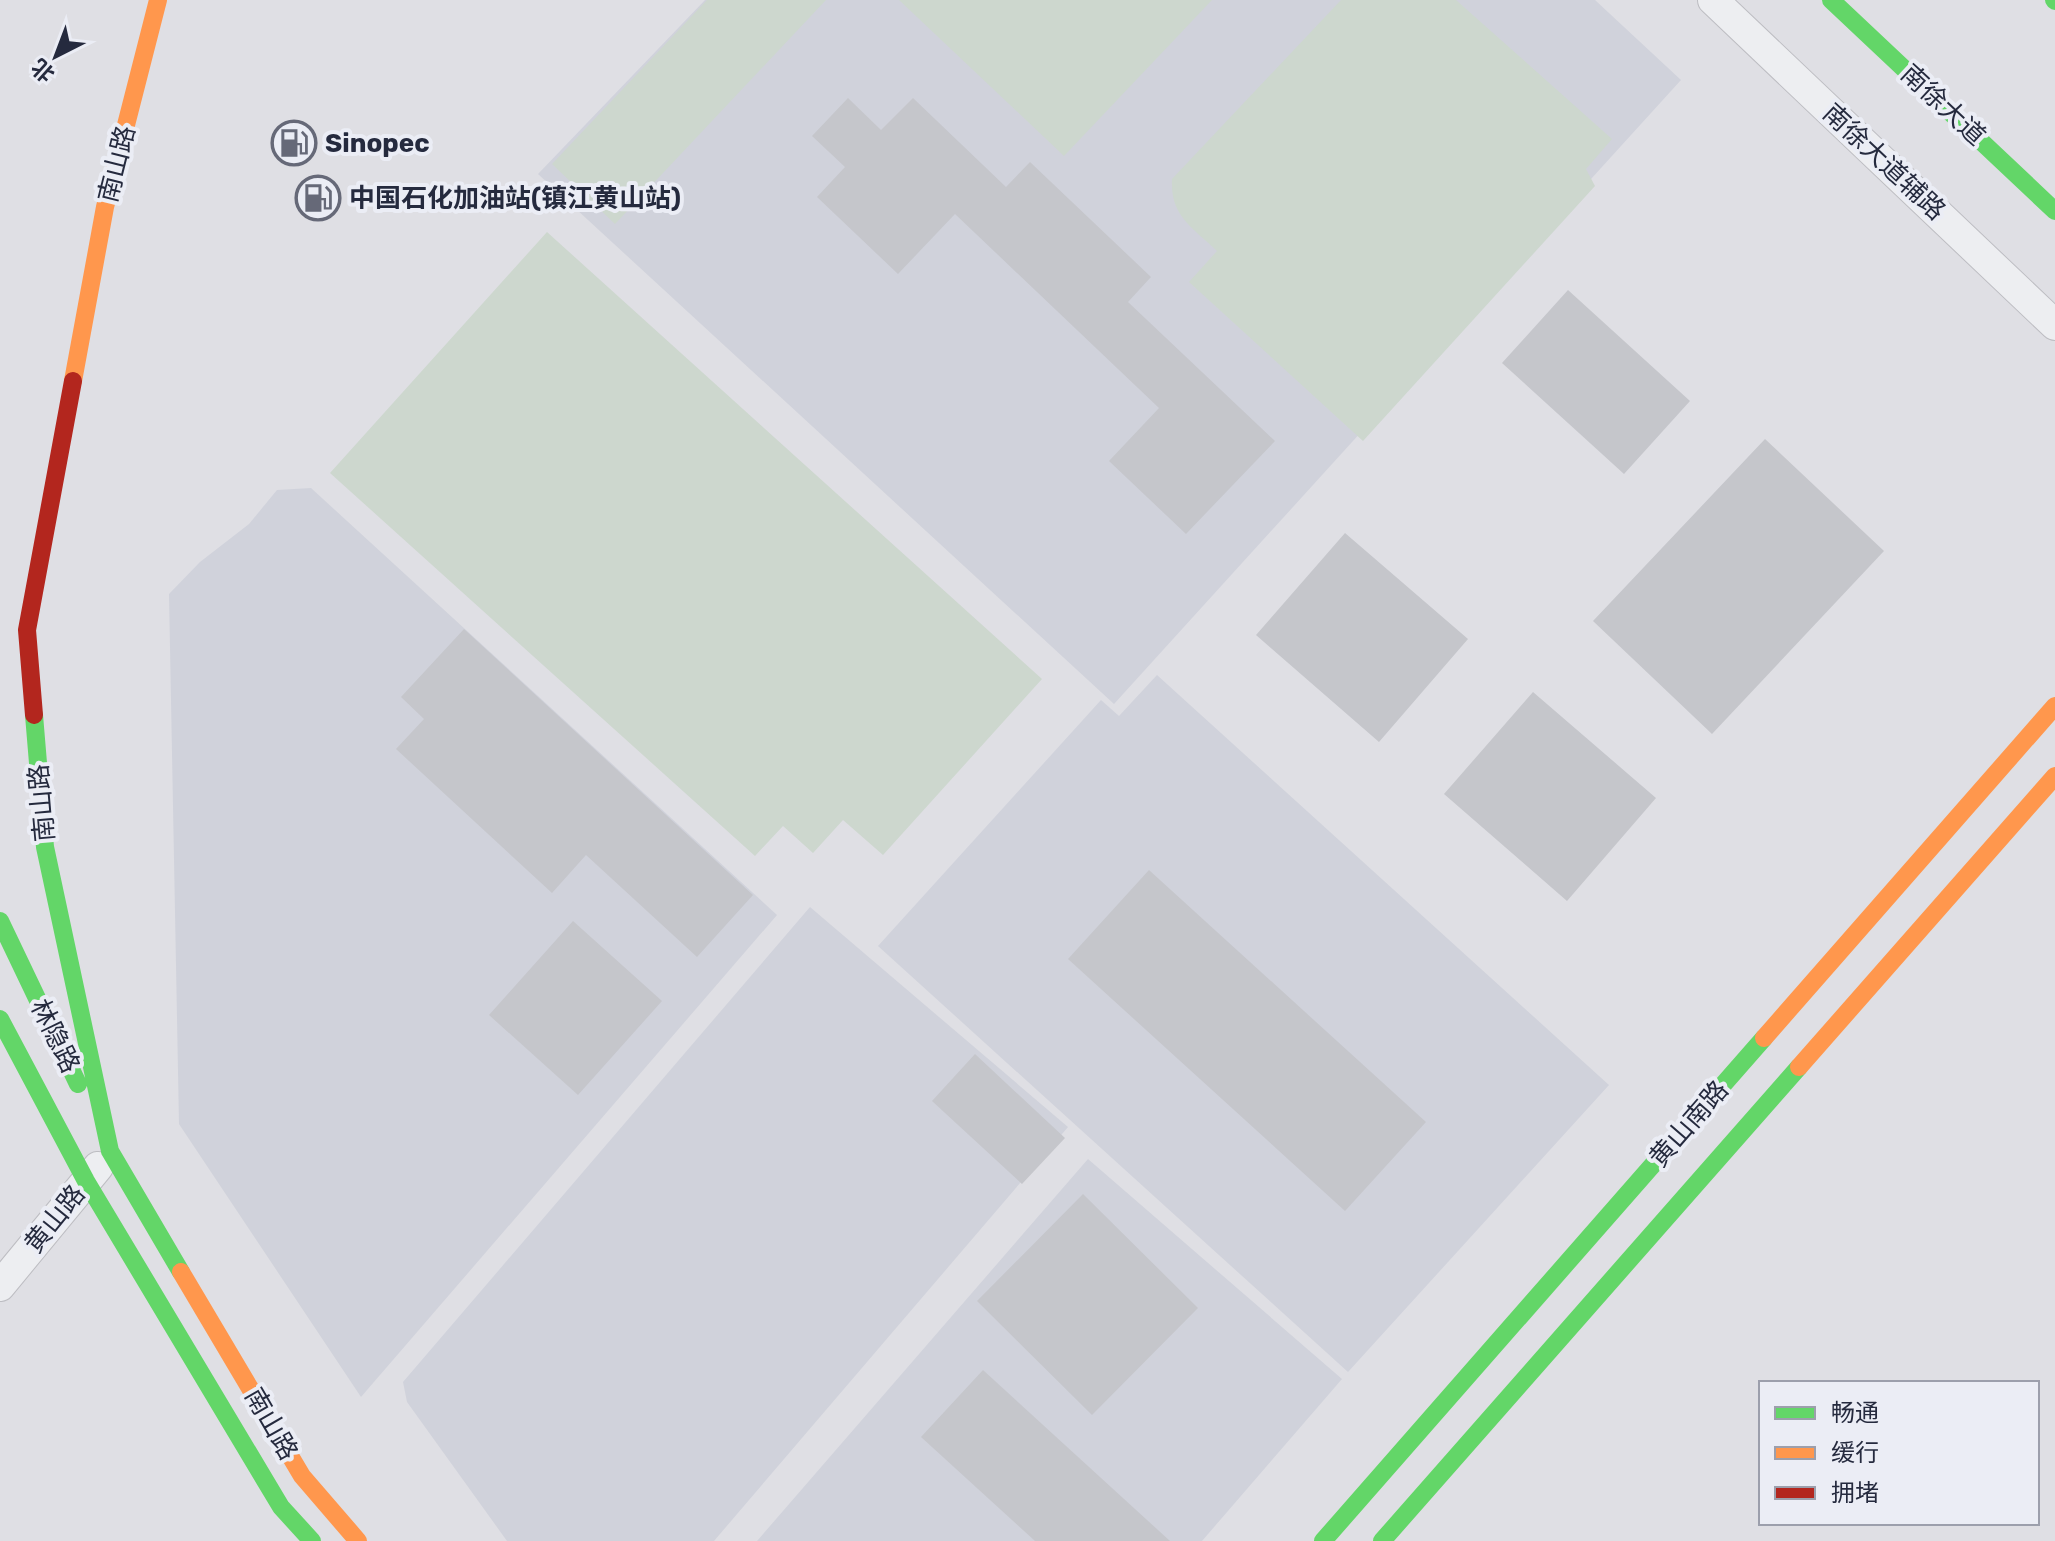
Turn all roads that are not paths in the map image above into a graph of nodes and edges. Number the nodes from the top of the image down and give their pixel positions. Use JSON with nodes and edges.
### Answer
{"nodes":[{"id":1,"x":158,"y":0,"type":"edge"},
{"id":2,"x":1713,"y":0,"type":"edge"},
{"id":3,"x":1831,"y":0,"type":"edge"},
{"id":4,"x":2055,"y":211,"type":"edge"},
{"id":5,"x":2055,"y":325,"type":"edge"},
{"id":6,"x":2055,"y":706,"type":"edge"},
{"id":7,"x":2055,"y":776,"type":"edge"},
{"id":8,"x":0,"y":921,"type":"edge"},
{"id":9,"x":0,"y":1019,"type":"edge"},
{"id":10,"x":110,"y":1151,"type":"junction"},
{"id":11,"x":86,"y":1181,"type":"junction"},
{"id":12,"x":0,"y":1286,"type":"edge"},
{"id":13,"x":312,"y":1541,"type":"edge"},
{"id":14,"x":358,"y":1541,"type":"edge"},
{"id":15,"x":1323,"y":1541,"type":"edge"},
{"id":16,"x":1382,"y":1541,"type":"edge"}],
"edges":[{"from":1,"to":10,"type":"street","name":"南山路"},
{"from":2,"to":5,"type":"street","name":"南徐大道辅路"},
{"from":3,"to":4,"type":"street","name":"南徐大道"},
{"from":6,"to":15,"type":"street","name":"黄山南路"},
{"from":7,"to":16,"type":"street","name":"黄山南路"},
{"from":8,"to":10,"type":"street","name":"林隐路"},
{"from":9,"to":11,"type":"street","name":"林隐路"},
{"from":10,"to":11,"type":"street","name":"黄山路"},
{"from":10,"to":14,"type":"street","name":"南山路"},
{"from":11,"to":12,"type":"street","name":"黄山路"},
{"from":11,"to":13,"type":"street","name":"南山路"}]}
